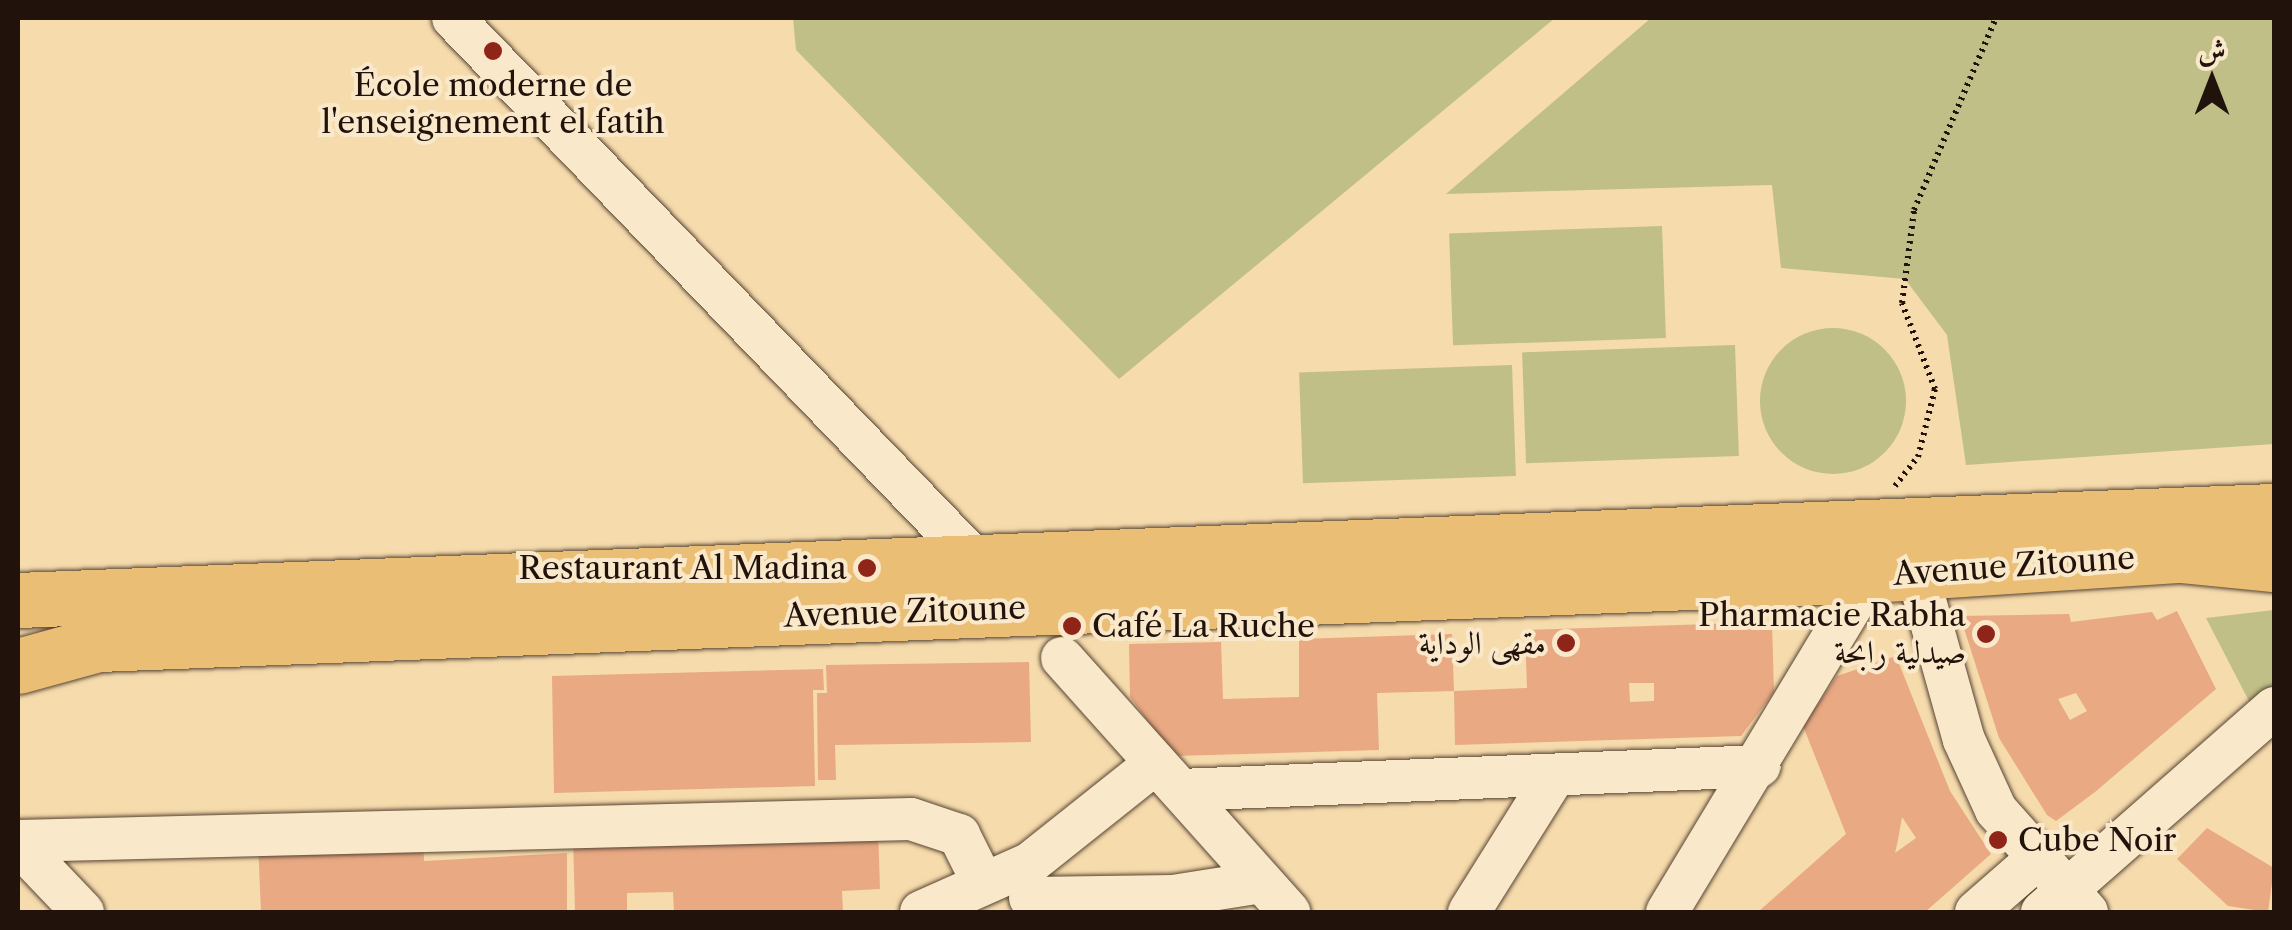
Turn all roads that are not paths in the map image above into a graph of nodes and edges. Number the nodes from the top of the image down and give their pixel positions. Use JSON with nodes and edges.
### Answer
{"nodes":[{"id":1,"x":454,"y":18,"type":"edge"},
{"id":2,"x":2274,"y":511,"type":"edge"},
{"id":3,"x":1894,"y":560,"type":"junction"},
{"id":4,"x":2274,"y":564,"type":"edge"},
{"id":5,"x":980,"y":565,"type":"junction"},
{"id":6,"x":18,"y":600,"type":"edge"},
{"id":7,"x":1062,"y":658,"type":"dead end"},
{"id":8,"x":18,"y":666,"type":"edge"},
{"id":9,"x":2274,"y":708,"type":"edge"},
{"id":10,"x":1760,"y":766,"type":"junction"},
{"id":11,"x":1168,"y":776,"type":"junction"},
{"id":12,"x":1552,"y":778,"type":"junction"},
{"id":13,"x":18,"y":842,"type":"edge"},
{"id":14,"x":2038,"y":858,"type":"junction"},
{"id":15,"x":983,"y":883,"type":"junction"},
{"id":16,"x":1030,"y":891,"type":"edge"},
{"id":17,"x":1275,"y":897,"type":"edge"},
{"id":18,"x":1173,"y":904,"type":"edge"},
{"id":19,"x":2065,"y":906,"type":"edge"},
{"id":20,"x":84,"y":912,"type":"edge"},
{"id":21,"x":922,"y":912,"type":"edge"},
{"id":22,"x":1469,"y":912,"type":"edge"},
{"id":23,"x":1667,"y":912,"type":"edge"},
{"id":24,"x":1976,"y":912,"type":"edge"}],
"edges":[{"from":1,"to":5,"type":"street"},
{"from":2,"to":3,"type":"main road","name":"Avenue Zitoune"},
{"from":3,"to":4,"type":"main road","name":"Avenue Zitoune"},
{"from":3,"to":5,"type":"main road","name":"Avenue Zitoune"},
{"from":3,"to":8,"type":"main road","name":"Avenue Zitoune"},
{"from":3,"to":10,"type":"street"},
{"from":3,"to":14,"type":"street"},
{"from":5,"to":6,"type":"main road","name":"Avenue Zitoune"},
{"from":7,"to":11,"type":"street"},
{"from":9,"to":19,"type":"street"},
{"from":10,"to":12,"type":"street"},
{"from":10,"to":23,"type":"street"},
{"from":11,"to":12,"type":"street"},
{"from":11,"to":16,"type":"street"},
{"from":11,"to":17,"type":"street"},
{"from":12,"to":22,"type":"street"},
{"from":13,"to":15,"type":"street"},
{"from":13,"to":20,"type":"street"},
{"from":14,"to":19,"type":"street"},
{"from":14,"to":24,"type":"street"},
{"from":15,"to":16,"type":"street"},
{"from":15,"to":21,"type":"street"},
{"from":16,"to":18,"type":"street"},
{"from":17,"to":18,"type":"street"}]}
